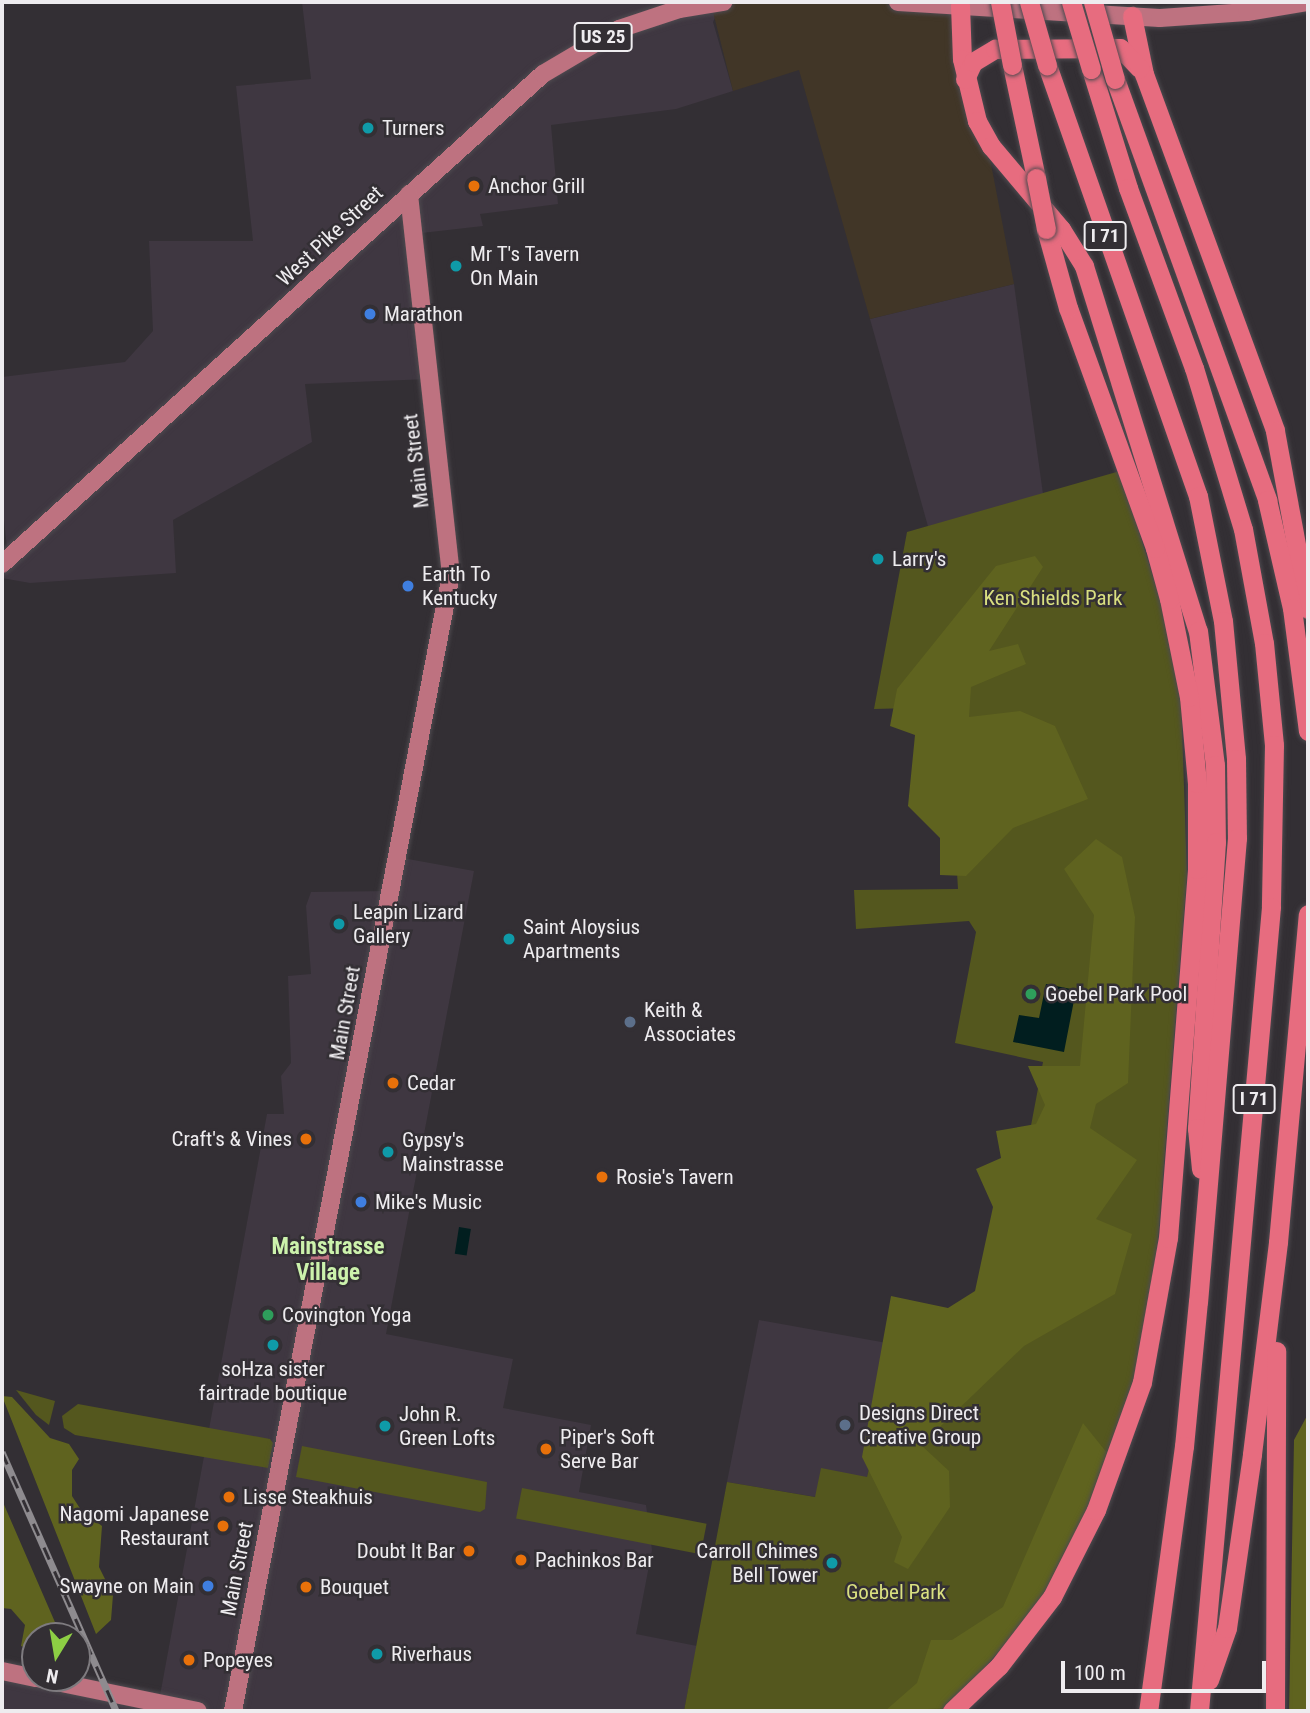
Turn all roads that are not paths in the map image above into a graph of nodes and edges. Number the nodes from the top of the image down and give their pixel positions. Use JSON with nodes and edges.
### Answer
{"nodes":[{"id":1,"x":723,"y":2,"type":"edge"},
{"id":2,"x":898,"y":2,"type":"edge"},
{"id":3,"x":1000,"y":2,"type":"edge"},
{"id":4,"x":1029,"y":2,"type":"edge"},
{"id":5,"x":1071,"y":2,"type":"edge"},
{"id":6,"x":1093,"y":2,"type":"edge"},
{"id":7,"x":1308,"y":2,"type":"edge"},
{"id":8,"x":960,"y":3,"type":"edge"},
{"id":9,"x":1129,"y":9,"type":"edge"},
{"id":10,"x":1144,"y":75,"type":"junction"},
{"id":11,"x":965,"y":79,"type":"junction"},
{"id":12,"x":409,"y":194,"type":"junction"},
{"id":13,"x":2,"y":564,"type":"edge"},
{"id":14,"x":1308,"y":609,"type":"edge"},
{"id":15,"x":1308,"y":731,"type":"edge"},
{"id":16,"x":1308,"y":914,"type":"edge"},
{"id":17,"x":1205,"y":1223,"type":"junction"},
{"id":18,"x":1278,"y":1242,"type":"junction"},
{"id":19,"x":2,"y":1671,"type":"edge"},
{"id":20,"x":21,"y":1675,"type":"edge"},
{"id":21,"x":91,"y":1689,"type":"edge"},
{"id":22,"x":198,"y":1711,"type":"edge"},
{"id":23,"x":233,"y":1711,"type":"edge"},
{"id":24,"x":952,"y":1711,"type":"edge"},
{"id":25,"x":1148,"y":1711,"type":"edge"},
{"id":26,"x":1199,"y":1711,"type":"edge"},
{"id":27,"x":1275,"y":1711,"type":"edge"}],
"edges":[{"from":1,"to":12,"type":"main road","name":"West Pike Street","number":"US 25"},
{"from":2,"to":8,"type":"main road"},
{"from":3,"to":24,"type":"highway","bridge":true},
{"from":4,"to":17,"type":"highway","number":"I 71","bridge":true},
{"from":5,"to":26,"type":"highway","number":"I 71","bridge":true},
{"from":6,"to":15,"type":"highway","bridge":true},
{"from":7,"to":9,"type":"main road"},
{"from":8,"to":9,"type":"main road"},
{"from":8,"to":11,"type":"highway"},
{"from":9,"to":10,"type":"highway"},
{"from":10,"to":11,"type":"highway"},
{"from":10,"to":14,"type":"highway"},
{"from":11,"to":17,"type":"highway"},
{"from":12,"to":13,"type":"main road","name":"West Pike Street"},
{"from":12,"to":23,"type":"main road","name":"Main Street"},
{"from":16,"to":18,"type":"highway"},
{"from":17,"to":25,"type":"highway","number":"I 71"},
{"from":18,"to":26,"type":"highway"},
{"from":18,"to":27,"type":"highway"},
{"from":19,"to":20,"type":"main road"},
{"from":21,"to":22,"type":"main road"}]}
